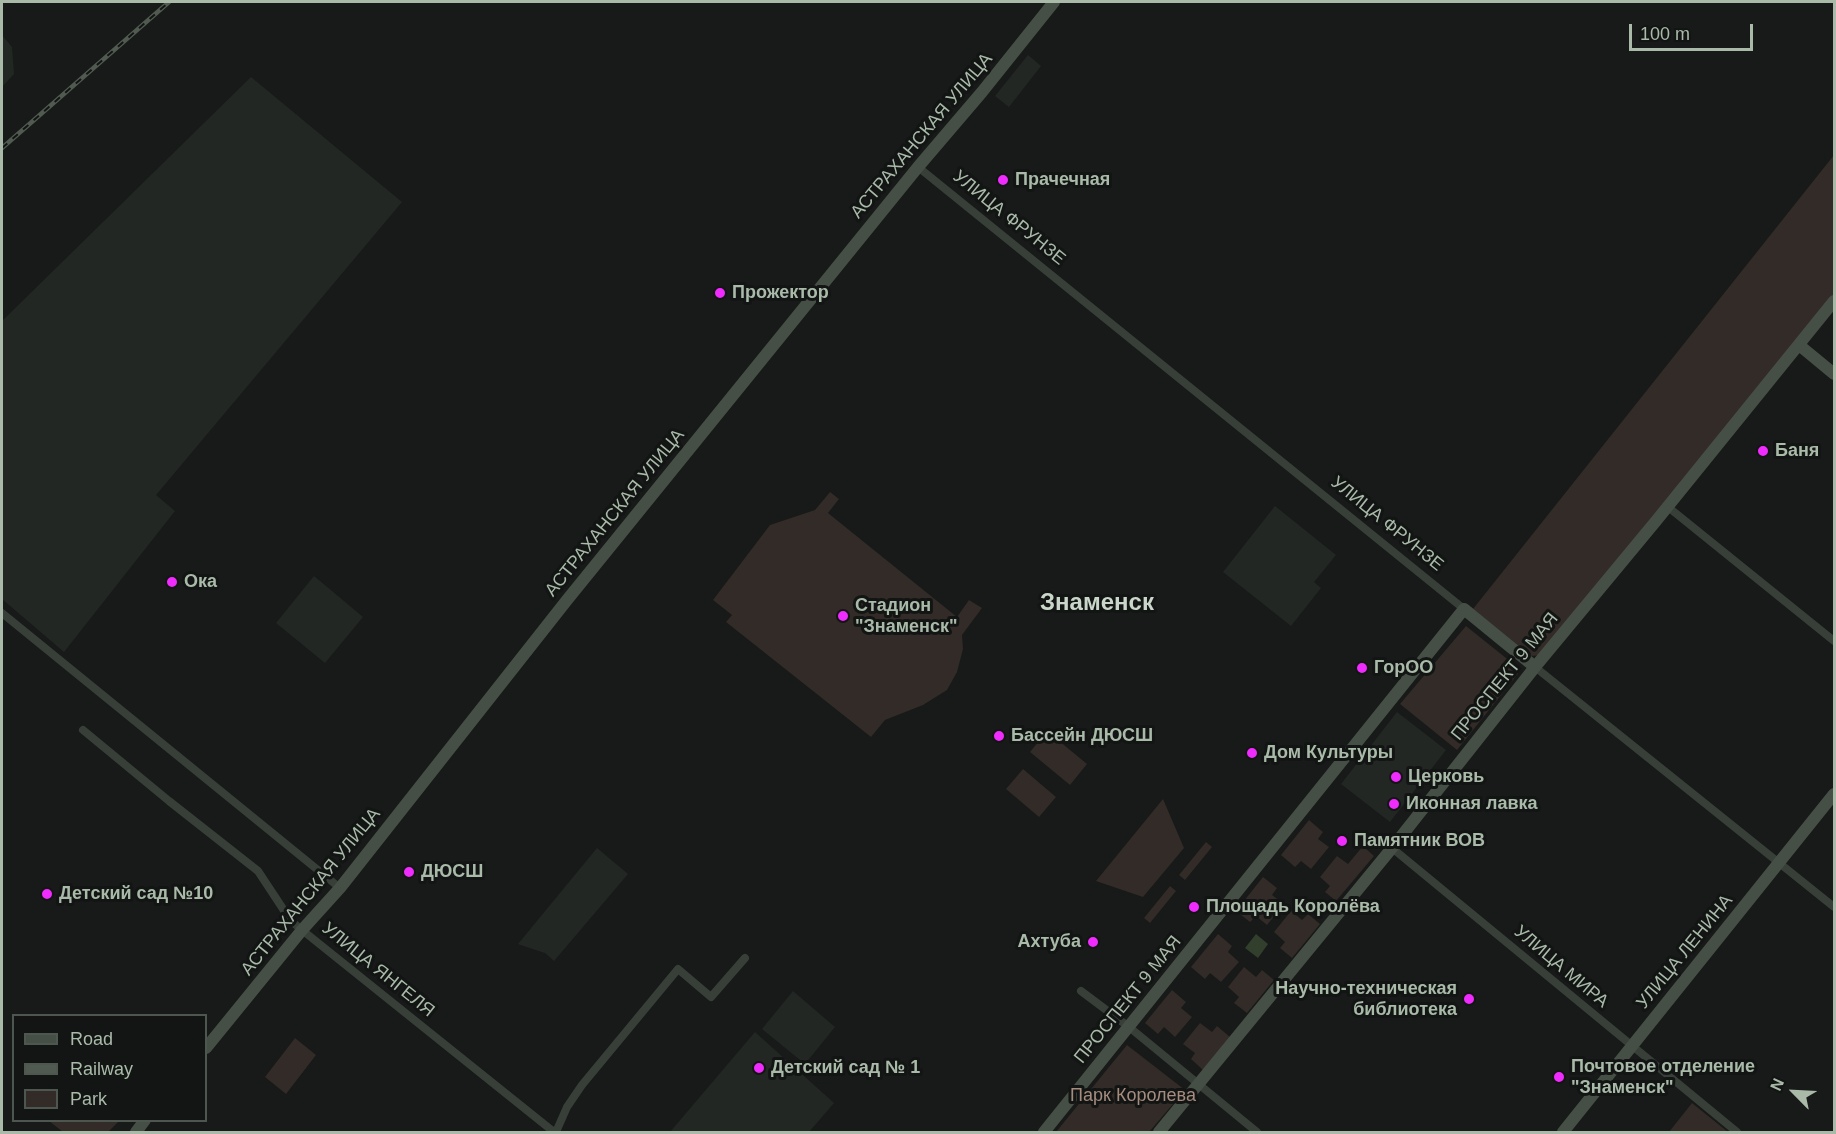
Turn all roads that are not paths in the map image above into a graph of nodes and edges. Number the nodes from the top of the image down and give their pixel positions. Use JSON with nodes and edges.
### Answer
{"nodes":[{"id":1,"x":1054,"y":2,"type":"edge"},
{"id":2,"x":918,"y":167,"type":"junction"},
{"id":3,"x":1834,"y":301,"type":"edge"},
{"id":4,"x":1799,"y":345,"type":"junction"},
{"id":5,"x":1834,"y":374,"type":"edge"},
{"id":6,"x":1668,"y":507,"type":"junction"},
{"id":7,"x":1464,"y":609,"type":"junction"},
{"id":8,"x":2,"y":613,"type":"edge"},
{"id":9,"x":1834,"y":641,"type":"edge"},
{"id":10,"x":1535,"y":667,"type":"junction"},
{"id":11,"x":83,"y":730,"type":"dead end"},
{"id":12,"x":1834,"y":794,"type":"edge"},
{"id":13,"x":1392,"y":848,"type":"junction"},
{"id":14,"x":1779,"y":863,"type":"junction"},
{"id":15,"x":340,"y":888,"type":"junction"},
{"id":16,"x":1834,"y":907,"type":"edge"},
{"id":17,"x":302,"y":930,"type":"junction"},
{"id":18,"x":745,"y":958,"type":"dead end"},
{"id":19,"x":1081,"y":992,"type":"dead end"},
{"id":20,"x":1129,"y":1028,"type":"junction"},
{"id":21,"x":207,"y":1047,"type":"edge"},
{"id":22,"x":1632,"y":1047,"type":"junction"},
{"id":23,"x":1198,"y":1084,"type":"junction"},
{"id":24,"x":555,"y":1132,"type":"edge"},
{"id":25,"x":1044,"y":1132,"type":"edge"},
{"id":26,"x":1159,"y":1132,"type":"edge"},
{"id":27,"x":1257,"y":1132,"type":"edge"},
{"id":28,"x":1563,"y":1132,"type":"edge"},
{"id":29,"x":1737,"y":1132,"type":"edge"}],
"edges":[{"from":1,"to":2,"type":"street","name":"АСТРАХАНСКАЯ УЛИЦА"},
{"from":2,"to":7,"type":"street","name":"УЛИЦА ФРУНЗЕ"},
{"from":2,"to":15,"type":"street","name":"АСТРАХАНСКАЯ УЛИЦА"},
{"from":3,"to":4,"type":"street","name":"ПРОСПЕКТ 9 МАЯ"},
{"from":4,"to":5,"type":"street"},
{"from":4,"to":6,"type":"street","name":"ПРОСПЕКТ 9 МАЯ"},
{"from":6,"to":9,"type":"street"},
{"from":6,"to":10,"type":"street","name":"ПРОСПЕКТ 9 МАЯ"},
{"from":7,"to":10,"type":"street","name":"УЛИЦА ФРУНЗЕ"},
{"from":7,"to":20,"type":"street","name":"ПРОСПЕКТ 9 МАЯ"},
{"from":8,"to":15,"type":"street"},
{"from":10,"to":13,"type":"street","name":"ПРОСПЕКТ 9 МАЯ"},
{"from":10,"to":14,"type":"street","name":"УЛИЦА ФРУНЗЕ"},
{"from":11,"to":17,"type":"street","name":"УЛИЦА ЯНГЕЛЯ"},
{"from":12,"to":14,"type":"street","name":"УЛИЦА ЛЕНИНА"},
{"from":13,"to":22,"type":"street","name":"УЛИЦА МИРА"},
{"from":13,"to":23,"type":"street","name":"ПРОСПЕКТ 9 МАЯ"},
{"from":14,"to":16,"type":"street","name":"УЛИЦА ФРУНЗЕ"},
{"from":14,"to":22,"type":"street","name":"УЛИЦА ЛЕНИНА"},
{"from":15,"to":17,"type":"street","name":"АСТРАХАНСКАЯ УЛИЦА"},
{"from":17,"to":21,"type":"street","name":"АСТРАХАНСКАЯ УЛИЦА"},
{"from":17,"to":24,"type":"street","name":"УЛИЦА ЯНГЕЛЯ"},
{"from":18,"to":24,"type":"street"},
{"from":19,"to":20,"type":"street"},
{"from":20,"to":23,"type":"street"},
{"from":20,"to":25,"type":"street","name":"ПРОСПЕКТ 9 МАЯ"},
{"from":22,"to":28,"type":"street","name":"УЛИЦА ЛЕНИНА"},
{"from":22,"to":29,"type":"street","name":"УЛИЦА МИРА"},
{"from":23,"to":26,"type":"street","name":"ПРОСПЕКТ 9 МАЯ"},
{"from":23,"to":27,"type":"street"}]}
